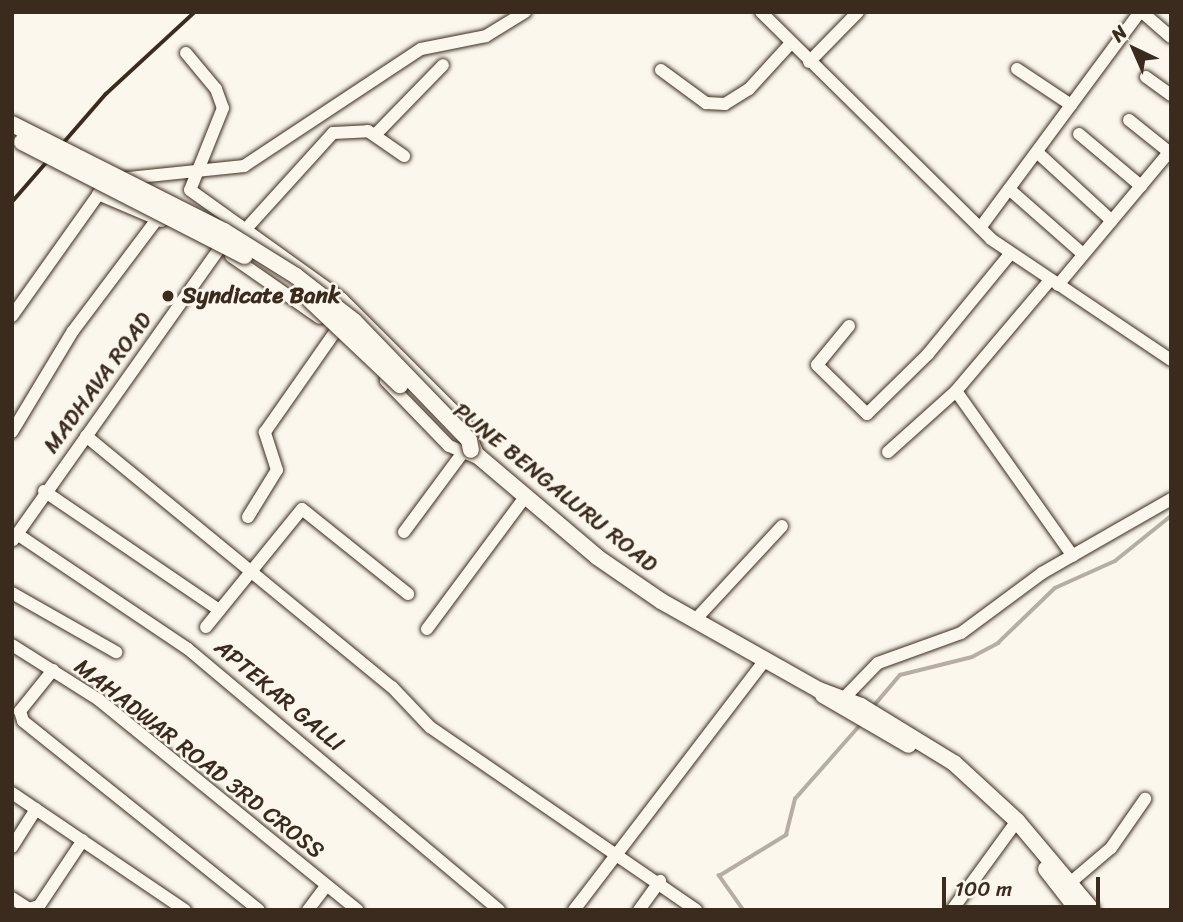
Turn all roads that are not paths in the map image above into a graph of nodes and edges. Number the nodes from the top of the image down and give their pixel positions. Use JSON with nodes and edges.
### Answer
{"nodes":[{"id":1,"x":525,"y":12,"type":"edge"},
{"id":2,"x":761,"y":12,"type":"edge"},
{"id":3,"x":858,"y":12,"type":"edge"},
{"id":4,"x":1141,"y":12,"type":"edge"},
{"id":5,"x":1171,"y":37,"type":"edge"},
{"id":6,"x":791,"y":43,"type":"junction"},
{"id":7,"x":186,"y":53,"type":"dead end"},
{"id":8,"x":810,"y":62,"type":"junction"},
{"id":9,"x":443,"y":65,"type":"dead end"},
{"id":10,"x":1017,"y":69,"type":"dead end"},
{"id":11,"x":661,"y":70,"type":"dead end"},
{"id":12,"x":1146,"y":77,"type":"dead end"},
{"id":13,"x":1171,"y":95,"type":"edge"},
{"id":14,"x":1071,"y":105,"type":"junction"},
{"id":15,"x":1129,"y":120,"type":"dead end"},
{"id":16,"x":12,"y":124,"type":"edge"},
{"id":17,"x":376,"y":134,"type":"junction"},
{"id":18,"x":1079,"y":134,"type":"dead end"},
{"id":19,"x":12,"y":136,"type":"edge"},
{"id":20,"x":1170,"y":151,"type":"edge"},
{"id":21,"x":1038,"y":153,"type":"junction"},
{"id":22,"x":404,"y":156,"type":"dead end"},
{"id":23,"x":193,"y":174,"type":"junction"},
{"id":24,"x":1140,"y":187,"type":"junction"},
{"id":25,"x":1009,"y":189,"type":"junction"},
{"id":26,"x":98,"y":194,"type":"junction"},
{"id":27,"x":157,"y":219,"type":"junction"},
{"id":28,"x":1112,"y":221,"type":"junction"},
{"id":29,"x":980,"y":228,"type":"junction"},
{"id":30,"x":245,"y":230,"type":"junction"},
{"id":31,"x":219,"y":249,"type":"junction"},
{"id":32,"x":1010,"y":254,"type":"junction"},
{"id":33,"x":1083,"y":254,"type":"junction"},
{"id":34,"x":1054,"y":283,"type":"junction"},
{"id":35,"x":12,"y":316,"type":"edge"},
{"id":36,"x":849,"y":326,"type":"dead end"},
{"id":37,"x":335,"y":332,"type":"junction"},
{"id":38,"x":1171,"y":360,"type":"edge"},
{"id":39,"x":956,"y":391,"type":"junction"},
{"id":40,"x":12,"y":432,"type":"edge"},
{"id":41,"x":86,"y":436,"type":"junction"},
{"id":42,"x":888,"y":452,"type":"dead end"},
{"id":43,"x":471,"y":455,"type":"junction"},
{"id":44,"x":44,"y":491,"type":"junction"},
{"id":45,"x":525,"y":497,"type":"junction"},
{"id":46,"x":1171,"y":499,"type":"edge"},
{"id":47,"x":248,"y":517,"type":"dead end"},
{"id":48,"x":782,"y":526,"type":"dead end"},
{"id":49,"x":404,"y":532,"type":"dead end"},
{"id":50,"x":15,"y":538,"type":"edge"},
{"id":51,"x":1073,"y":556,"type":"junction"},
{"id":52,"x":250,"y":572,"type":"junction"},
{"id":53,"x":12,"y":593,"type":"edge"},
{"id":54,"x":408,"y":594,"type":"dead end"},
{"id":55,"x":219,"y":610,"type":"junction"},
{"id":56,"x":695,"y":620,"type":"junction"},
{"id":57,"x":206,"y":627,"type":"dead end"},
{"id":58,"x":427,"y":629,"type":"dead end"},
{"id":59,"x":12,"y":645,"type":"edge"},
{"id":60,"x":116,"y":652,"type":"dead end"},
{"id":61,"x":766,"y":659,"type":"junction"},
{"id":62,"x":53,"y":670,"type":"junction"},
{"id":63,"x":819,"y":690,"type":"junction"},
{"id":64,"x":845,"y":697,"type":"junction"},
{"id":65,"x":857,"y":710,"type":"junction"},
{"id":66,"x":12,"y":793,"type":"edge"},
{"id":67,"x":1145,"y":799,"type":"dead end"},
{"id":68,"x":36,"y":808,"type":"junction"},
{"id":69,"x":1014,"y":824,"type":"junction"},
{"id":70,"x":83,"y":840,"type":"junction"},
{"id":71,"x":12,"y":847,"type":"edge"},
{"id":72,"x":617,"y":851,"type":"junction"},
{"id":73,"x":660,"y":881,"type":"junction"},
{"id":74,"x":1071,"y":883,"type":"junction"},
{"id":75,"x":326,"y":886,"type":"junction"},
{"id":76,"x":12,"y":898,"type":"edge"},
{"id":77,"x":185,"y":910,"type":"edge"},
{"id":78,"x":259,"y":910,"type":"edge"},
{"id":79,"x":308,"y":910,"type":"edge"},
{"id":80,"x":357,"y":910,"type":"edge"},
{"id":81,"x":499,"y":910,"type":"edge"},
{"id":82,"x":574,"y":910,"type":"edge"},
{"id":83,"x":639,"y":910,"type":"edge"},
{"id":84,"x":696,"y":910,"type":"edge"},
{"id":85,"x":952,"y":910,"type":"edge"},
{"id":86,"x":1078,"y":910,"type":"edge"},
{"id":87,"x":1092,"y":910,"type":"edge"}],
"edges":[{"from":1,"to":23,"type":"street"},
{"from":2,"to":6,"type":"street"},
{"from":3,"to":8,"type":"street"},
{"from":4,"to":5,"type":"street"},
{"from":4,"to":14,"type":"street"},
{"from":6,"to":8,"type":"street"},
{"from":6,"to":11,"type":"street"},
{"from":7,"to":23,"type":"street"},
{"from":8,"to":29,"type":"street"},
{"from":9,"to":17,"type":"street"},
{"from":10,"to":14,"type":"street"},
{"from":12,"to":13,"type":"street"},
{"from":14,"to":21,"type":"street"},
{"from":15,"to":20,"type":"street"},
{"from":16,"to":43,"type":"main road","bridge":true},
{"from":17,"to":22,"type":"street"},
{"from":17,"to":30,"type":"street"},
{"from":18,"to":24,"type":"street"},
{"from":19,"to":43,"type":"main road","name":"PUNE BENGALURU ROAD","bridge":true},
{"from":20,"to":24,"type":"street"},
{"from":21,"to":25,"type":"street"},
{"from":21,"to":28,"type":"street"},
{"from":23,"to":26,"type":"street"},
{"from":23,"to":30,"type":"street"},
{"from":24,"to":28,"type":"street"},
{"from":25,"to":29,"type":"street"},
{"from":25,"to":33,"type":"street"},
{"from":26,"to":27,"type":"street"},
{"from":26,"to":35,"type":"street"},
{"from":27,"to":31,"type":"street"},
{"from":27,"to":40,"type":"street"},
{"from":28,"to":33,"type":"street"},
{"from":29,"to":32,"type":"street"},
{"from":30,"to":43,"type":"street"},
{"from":31,"to":37,"type":"street"},
{"from":31,"to":41,"type":"street","name":"MADHAVA ROAD"},
{"from":32,"to":34,"type":"street"},
{"from":32,"to":36,"type":"street"},
{"from":33,"to":34,"type":"street"},
{"from":34,"to":38,"type":"street"},
{"from":34,"to":39,"type":"street"},
{"from":37,"to":43,"type":"street"},
{"from":37,"to":47,"type":"street"},
{"from":39,"to":42,"type":"street"},
{"from":39,"to":51,"type":"street"},
{"from":41,"to":44,"type":"street","name":"MADHAVA ROAD"},
{"from":41,"to":52,"type":"street"},
{"from":43,"to":45,"type":"main road","name":"PUNE BENGALURU ROAD"},
{"from":43,"to":49,"type":"street"},
{"from":44,"to":50,"type":"street","name":"MADHAVA ROAD"},
{"from":44,"to":55,"type":"street"},
{"from":45,"to":56,"type":"main road","name":"PUNE BENGALURU ROAD"},
{"from":45,"to":58,"type":"street"},
{"from":46,"to":51,"type":"street"},
{"from":48,"to":56,"type":"street"},
{"from":50,"to":81,"type":"street","name":"APTEKAR GALLI"},
{"from":51,"to":64,"type":"street"},
{"from":52,"to":54,"type":"street"},
{"from":52,"to":55,"type":"street"},
{"from":52,"to":72,"type":"street"},
{"from":53,"to":60,"type":"street"},
{"from":55,"to":57,"type":"street"},
{"from":56,"to":61,"type":"main road","name":"PUNE BENGALURU ROAD"},
{"from":59,"to":62,"type":"street","name":"MAHADWAR ROAD 3RD CROSS"},
{"from":61,"to":63,"type":"main road","name":"PUNE BENGALURU ROAD"},
{"from":61,"to":72,"type":"street"},
{"from":62,"to":75,"type":"street","name":"MAHADWAR ROAD 3RD CROSS"},
{"from":62,"to":78,"type":"street"},
{"from":63,"to":64,"type":"main road","name":"PUNE BENGALURU ROAD"},
{"from":63,"to":65,"type":"main road"},
{"from":64,"to":65,"type":"main road","name":"PUNE BENGALURU ROAD"},
{"from":65,"to":69,"type":"main road","name":"PUNE BENGALURU ROAD"},
{"from":66,"to":68,"type":"street"},
{"from":67,"to":74,"type":"street"},
{"from":68,"to":70,"type":"street"},
{"from":68,"to":71,"type":"street"},
{"from":69,"to":74,"type":"main road","name":"PUNE BENGALURU ROAD"},
{"from":69,"to":85,"type":"street"},
{"from":69,"to":86,"type":"main road"},
{"from":70,"to":76,"type":"street"},
{"from":70,"to":77,"type":"street"},
{"from":72,"to":73,"type":"street"},
{"from":72,"to":82,"type":"street"},
{"from":73,"to":83,"type":"street"},
{"from":73,"to":84,"type":"street"},
{"from":74,"to":87,"type":"main road","name":"PUNE BENGALURU ROAD"},
{"from":75,"to":79,"type":"street"},
{"from":75,"to":80,"type":"street","name":"MAHADWAR ROAD 3RD CROSS"}]}
